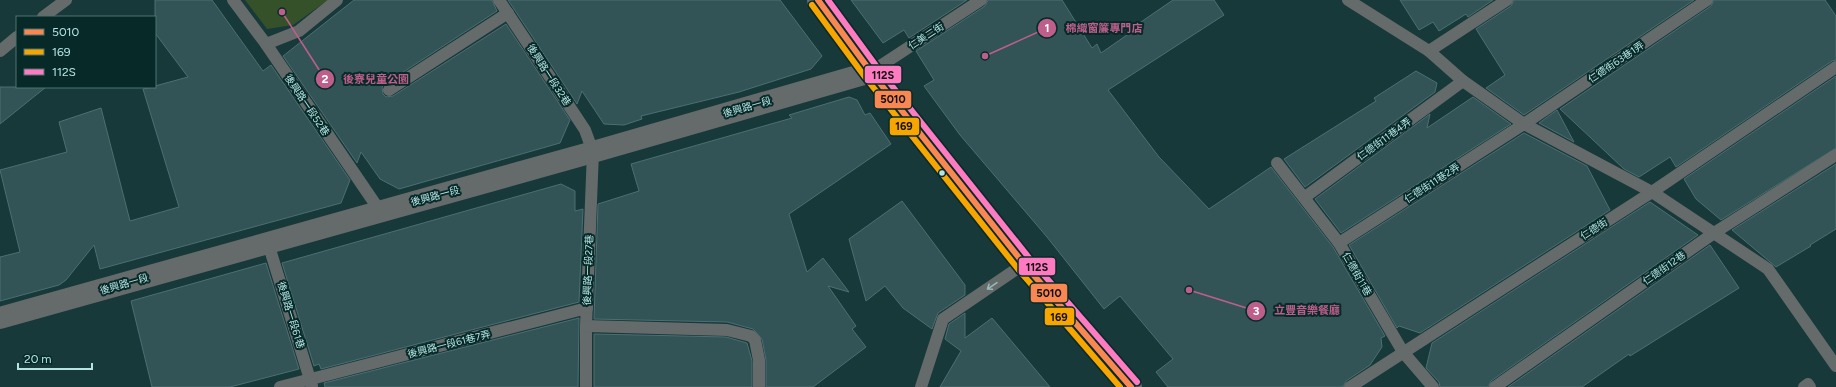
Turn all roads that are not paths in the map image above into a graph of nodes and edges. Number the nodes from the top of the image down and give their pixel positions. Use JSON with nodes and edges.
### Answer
{"nodes":[{"id":1,"x":66,"y":0,"type":"edge"},
{"id":2,"x":233,"y":0,"type":"edge"},
{"id":3,"x":337,"y":0,"type":"edge"},
{"id":4,"x":499,"y":0,"type":"edge"},
{"id":5,"x":818,"y":0,"type":"edge"},
{"id":6,"x":981,"y":0,"type":"edge"},
{"id":7,"x":1348,"y":0,"type":"edge"},
{"id":8,"x":1507,"y":0,"type":"edge"},
{"id":9,"x":1707,"y":0,"type":"edge"},
{"id":10,"x":508,"y":13,"type":"junction"},
{"id":11,"x":44,"y":16,"type":"edge"},
{"id":12,"x":16,"y":38,"type":"edge"},
{"id":13,"x":266,"y":44,"type":"junction"},
{"id":14,"x":0,"y":50,"type":"edge"},
{"id":15,"x":1429,"y":51,"type":"junction"},
{"id":16,"x":1836,"y":67,"type":"edge"},
{"id":17,"x":871,"y":72,"type":"junction"},
{"id":18,"x":1463,"y":80,"type":"junction"},
{"id":19,"x":389,"y":90,"type":"dead end"},
{"id":20,"x":1524,"y":124,"type":"junction"},
{"id":21,"x":593,"y":152,"type":"junction"},
{"id":22,"x":1836,"y":155,"type":"edge"},
{"id":23,"x":1277,"y":163,"type":"dead end"},
{"id":24,"x":1652,"y":192,"type":"junction"},
{"id":25,"x":1305,"y":197,"type":"junction"},
{"id":26,"x":380,"y":211,"type":"junction"},
{"id":27,"x":1714,"y":233,"type":"junction"},
{"id":28,"x":268,"y":243,"type":"junction"},
{"id":29,"x":1339,"y":243,"type":"junction"},
{"id":30,"x":1024,"y":264,"type":"junction"},
{"id":31,"x":587,"y":308,"type":"junction"},
{"id":32,"x":0,"y":318,"type":"edge"},
{"id":33,"x":586,"y":326,"type":"junction"},
{"id":34,"x":1403,"y":352,"type":"junction"},
{"id":35,"x":1836,"y":366,"type":"edge"},
{"id":36,"x":312,"y":383,"type":"edge"},
{"id":37,"x":280,"y":387,"type":"edge"},
{"id":38,"x":586,"y":387,"type":"edge"},
{"id":39,"x":759,"y":387,"type":"edge"},
{"id":40,"x":921,"y":387,"type":"edge"},
{"id":41,"x":1131,"y":387,"type":"edge"},
{"id":42,"x":1350,"y":387,"type":"edge"},
{"id":43,"x":1433,"y":387,"type":"edge"},
{"id":44,"x":1495,"y":387,"type":"edge"},
{"id":45,"x":1804,"y":387,"type":"edge"},
{"id":46,"x":1810,"y":387,"type":"edge"}],
"edges":[{"from":1,"to":11,"type":"lane"},
{"from":2,"to":13,"type":"lane","name":"後興路一段52巷"},
{"from":3,"to":13,"type":"lane"},
{"from":4,"to":10,"type":"lane","name":"後興路一段32巷"},
{"from":5,"to":17,"type":"main road"},
{"from":6,"to":17,"type":"lane","name":"仁美二街"},
{"from":7,"to":15,"type":"lane"},
{"from":8,"to":15,"type":"lane"},
{"from":9,"to":20,"type":"lane","name":"仁德街63巷1弄"},
{"from":10,"to":19,"type":"lane"},
{"from":10,"to":21,"type":"lane","name":"後興路一段32巷"},
{"from":12,"to":14,"type":"lane"},
{"from":13,"to":26,"type":"lane","name":"後興路一段52巷"},
{"from":15,"to":18,"type":"lane"},
{"from":16,"to":24,"type":"lane","name":"仁德街"},
{"from":17,"to":21,"type":"street","name":"後興路一段"},
{"from":17,"to":30,"type":"main road"},
{"from":18,"to":20,"type":"lane"},
{"from":18,"to":25,"type":"lane","name":"仁德街11巷4弄"},
{"from":20,"to":24,"type":"lane"},
{"from":20,"to":29,"type":"lane","name":"仁德街11巷2弄"},
{"from":21,"to":26,"type":"street","name":"後興路一段"},
{"from":21,"to":31,"type":"lane","name":"後興路一段27巷"},
{"from":22,"to":27,"type":"lane","name":"仁德街12巷"},
{"from":23,"to":25,"type":"lane","name":"仁德街11巷"},
{"from":24,"to":27,"type":"lane"},
{"from":24,"to":34,"type":"lane","name":"仁德街"},
{"from":25,"to":29,"type":"lane","name":"仁德街11巷"},
{"from":26,"to":28,"type":"street","name":"後興路一段"},
{"from":27,"to":35,"type":"lane"},
{"from":27,"to":44,"type":"lane","name":"仁德街12巷"},
{"from":28,"to":32,"type":"street","name":"後興路一段"},
{"from":28,"to":36,"type":"lane","name":"後興路一段61巷"},
{"from":29,"to":34,"type":"lane","name":"仁德街11巷"},
{"from":30,"to":40,"type":"lane","one_way":true},
{"from":30,"to":41,"type":"main road"},
{"from":31,"to":33,"type":"lane","name":"後興路一段27巷"},
{"from":31,"to":36,"type":"lane","name":"後興路一段61巷7弄"},
{"from":33,"to":38,"type":"lane","name":"後興路一段27巷"},
{"from":33,"to":39,"type":"lane"},
{"from":34,"to":42,"type":"lane","name":"仁德街"},
{"from":34,"to":43,"type":"lane","name":"仁德街11巷"},
{"from":36,"to":37,"type":"lane","name":"後興路一段61巷7弄"},
{"from":45,"to":46,"type":"lane"}]}
